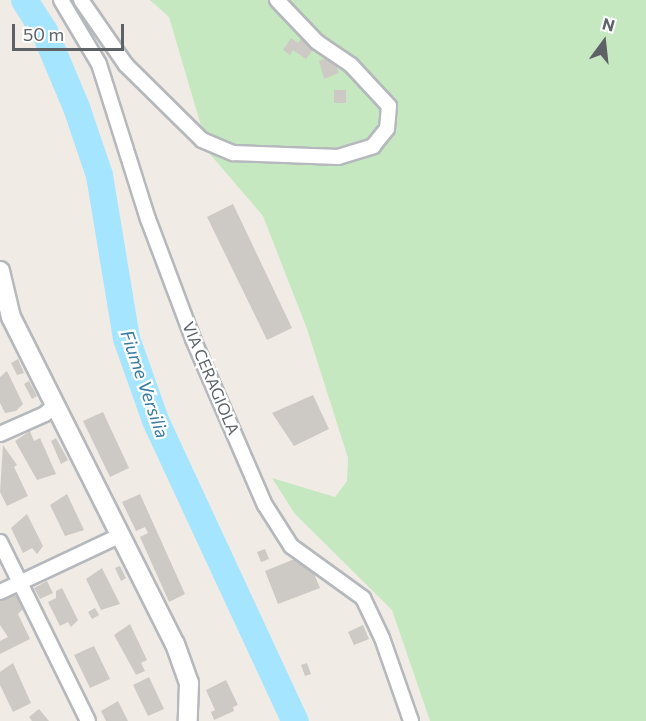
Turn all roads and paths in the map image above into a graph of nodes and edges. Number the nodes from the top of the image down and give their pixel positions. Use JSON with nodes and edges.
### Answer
{"nodes":[{"id":1,"x":61,"y":0,"type":"edge"},
{"id":2,"x":81,"y":0,"type":"edge"},
{"id":3,"x":277,"y":0,"type":"edge"},
{"id":4,"x":0,"y":271,"type":"edge"},
{"id":5,"x":54,"y":406,"type":"junction"},
{"id":6,"x":0,"y":434,"type":"edge"},
{"id":7,"x":121,"y":535,"type":"junction"},
{"id":8,"x":0,"y":542,"type":"edge"},
{"id":9,"x":20,"y":583,"type":"junction"},
{"id":10,"x":0,"y":592,"type":"edge"},
{"id":11,"x":88,"y":721,"type":"edge"},
{"id":12,"x":188,"y":721,"type":"edge"},
{"id":13,"x":411,"y":721,"type":"edge"}],
"edges":[{"from":1,"to":13,"type":"street","name":"VIA CERAGIOLA"},
{"from":2,"to":3,"type":"street"},
{"from":4,"to":5,"type":"main road"},
{"from":5,"to":6,"type":"street"},
{"from":5,"to":7,"type":"main road"},
{"from":7,"to":9,"type":"street"},
{"from":7,"to":12,"type":"main road"},
{"from":8,"to":9,"type":"street"},
{"from":9,"to":10,"type":"street"},
{"from":9,"to":11,"type":"street"}]}
